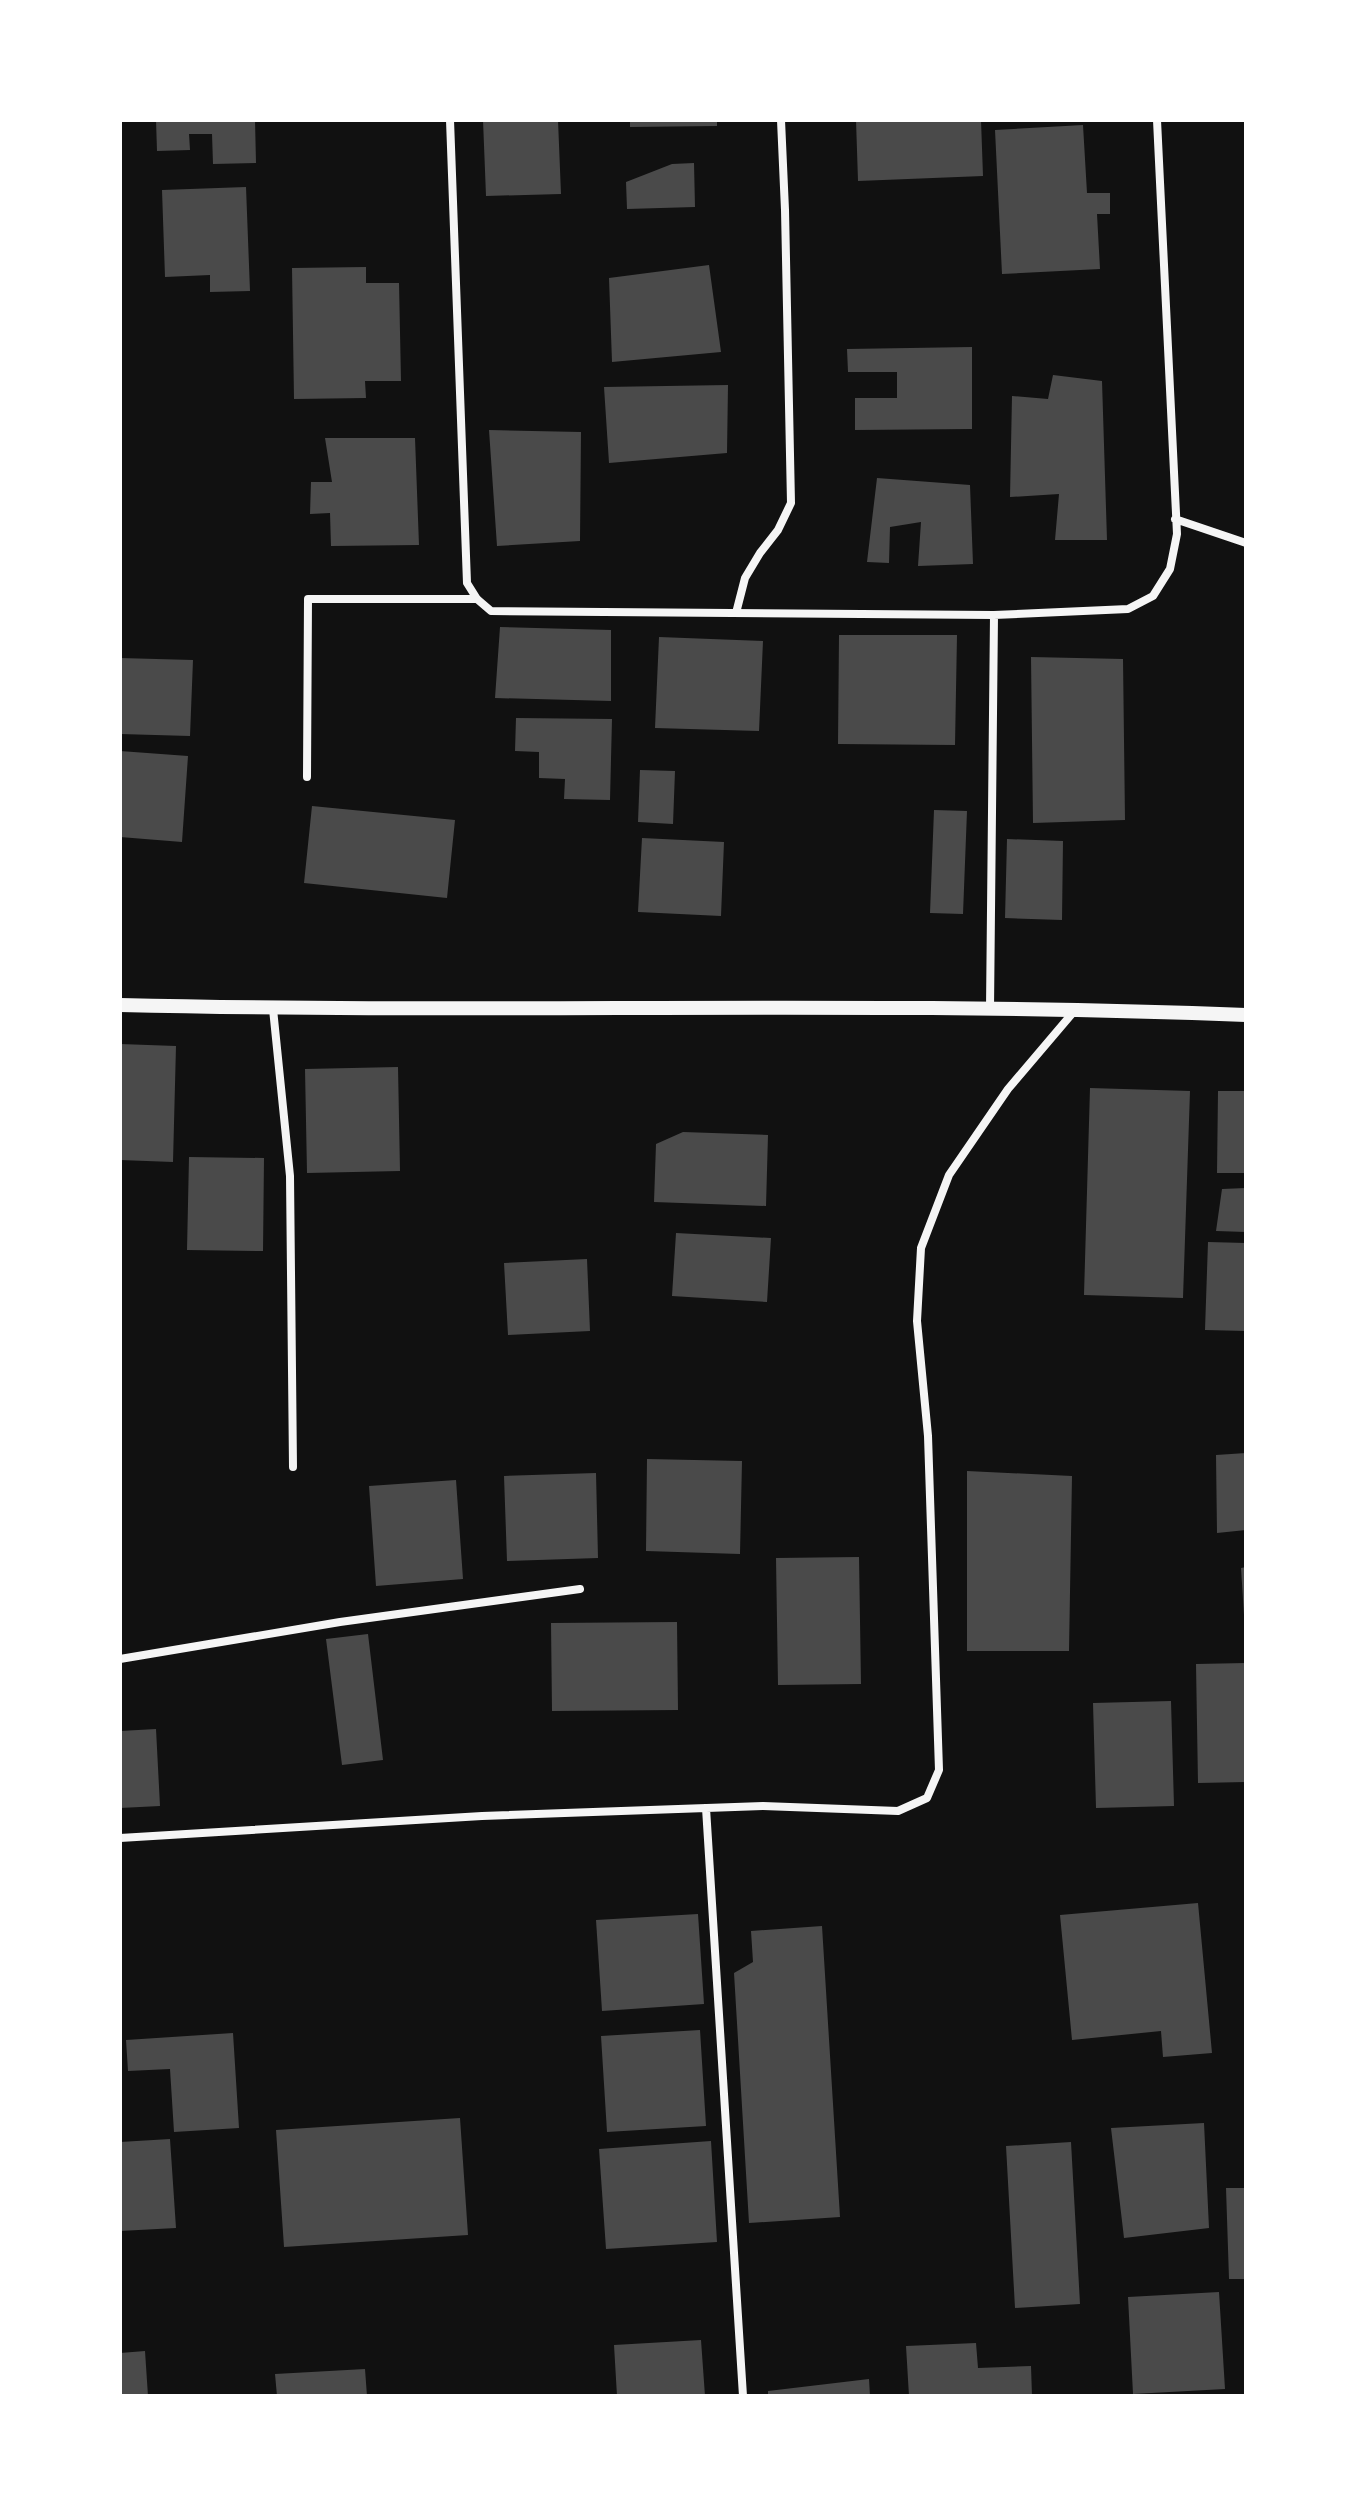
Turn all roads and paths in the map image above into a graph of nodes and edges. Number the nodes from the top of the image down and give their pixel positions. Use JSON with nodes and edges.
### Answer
{"nodes":[{"id":1,"x":450,"y":120,"type":"edge"},
{"id":2,"x":781,"y":120,"type":"edge"},
{"id":3,"x":1157,"y":120,"type":"edge"},
{"id":4,"x":1175,"y":519,"type":"junction"},
{"id":5,"x":1246,"y":543,"type":"edge"},
{"id":6,"x":477,"y":599,"type":"junction"},
{"id":7,"x":736,"y":613,"type":"junction"},
{"id":8,"x":994,"y":615,"type":"junction"},
{"id":9,"x":307,"y":777,"type":"dead end"},
{"id":10,"x":120,"y":1005,"type":"edge"},
{"id":11,"x":273,"y":1009,"type":"junction"},
{"id":12,"x":990,"y":1009,"type":"junction"},
{"id":13,"x":1076,"y":1009,"type":"junction"},
{"id":14,"x":1246,"y":1015,"type":"edge"},
{"id":15,"x":293,"y":1467,"type":"dead end"},
{"id":16,"x":580,"y":1589,"type":"dead end"},
{"id":17,"x":120,"y":1659,"type":"edge"},
{"id":18,"x":706,"y":1808,"type":"junction"},
{"id":19,"x":120,"y":1838,"type":"edge"},
{"id":20,"x":743,"y":2396,"type":"edge"}],
"edges":[{"from":1,"to":6,"type":"street"},
{"from":2,"to":7,"type":"street"},
{"from":3,"to":4,"type":"street"},
{"from":4,"to":5,"type":"street"},
{"from":4,"to":8,"type":"street"},
{"from":6,"to":7,"type":"street"},
{"from":6,"to":9,"type":"street"},
{"from":7,"to":8,"type":"street"},
{"from":8,"to":12,"type":"street"},
{"from":10,"to":11,"type":"street"},
{"from":11,"to":12,"type":"street"},
{"from":11,"to":15,"type":"street"},
{"from":12,"to":13,"type":"street"},
{"from":13,"to":14,"type":"street"},
{"from":13,"to":18,"type":"street"},
{"from":16,"to":17,"type":"street"},
{"from":18,"to":19,"type":"street"},
{"from":18,"to":20,"type":"street"}]}
